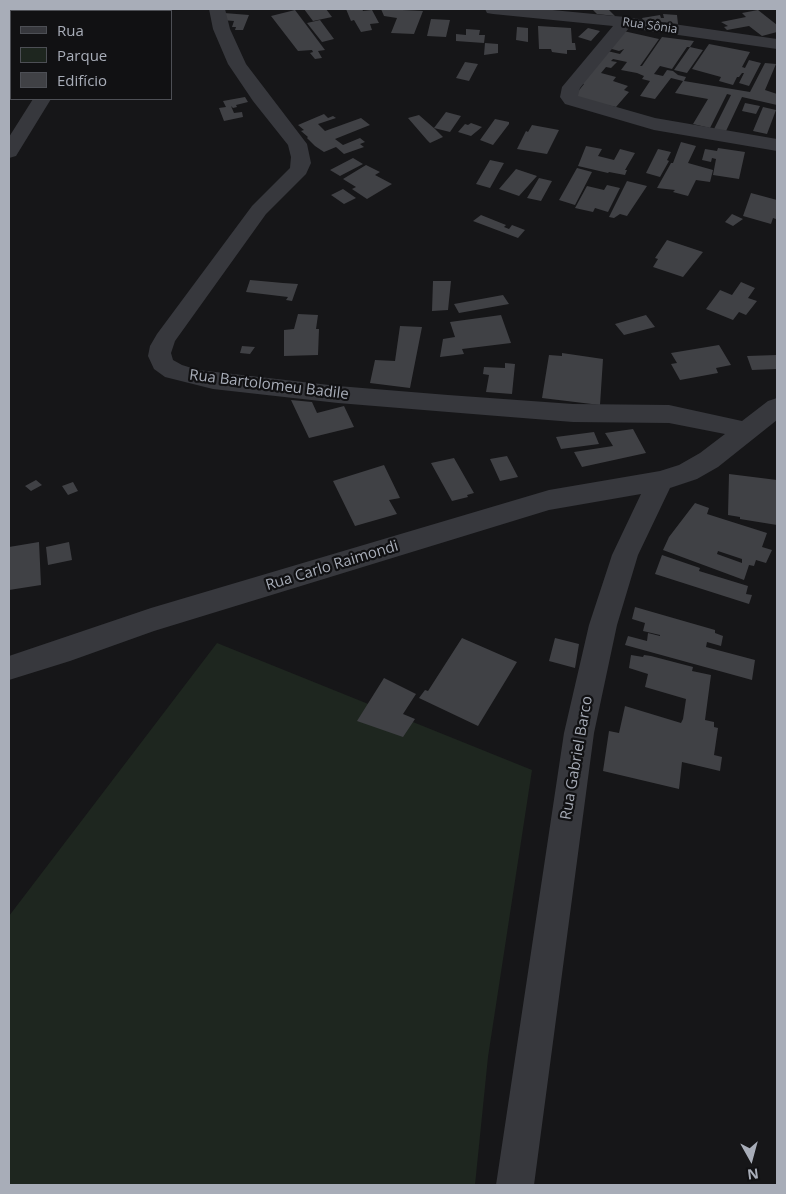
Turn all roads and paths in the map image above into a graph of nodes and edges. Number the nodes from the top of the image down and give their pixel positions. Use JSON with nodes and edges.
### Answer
{"nodes":[{"id":1,"x":217,"y":9,"type":"edge"},
{"id":2,"x":493,"y":9,"type":"edge"},
{"id":3,"x":625,"y":22,"type":"junction"},
{"id":4,"x":777,"y":44,"type":"edge"},
{"id":5,"x":41,"y":100,"type":"edge"},
{"id":6,"x":777,"y":145,"type":"edge"},
{"id":7,"x":9,"y":152,"type":"edge"},
{"id":8,"x":777,"y":407,"type":"edge"},
{"id":9,"x":746,"y":432,"type":"junction"},
{"id":10,"x":660,"y":481,"type":"junction"},
{"id":11,"x":9,"y":668,"type":"edge"},
{"id":12,"x":514,"y":1185,"type":"edge"}],
"edges":[{"from":1,"to":9,"type":"street","name":"Rua Bartolomeu Badile"},
{"from":2,"to":3,"type":"street","name":"Rua Sônia"},
{"from":3,"to":4,"type":"street","name":"Rua Sônia"},
{"from":3,"to":6,"type":"street"},
{"from":5,"to":7,"type":"street"},
{"from":8,"to":9,"type":"street"},
{"from":9,"to":10,"type":"street"},
{"from":10,"to":11,"type":"street","name":"Rua Carlo Raimondi"},
{"from":10,"to":12,"type":"street","name":"Rua Gabriel Barco"}]}
